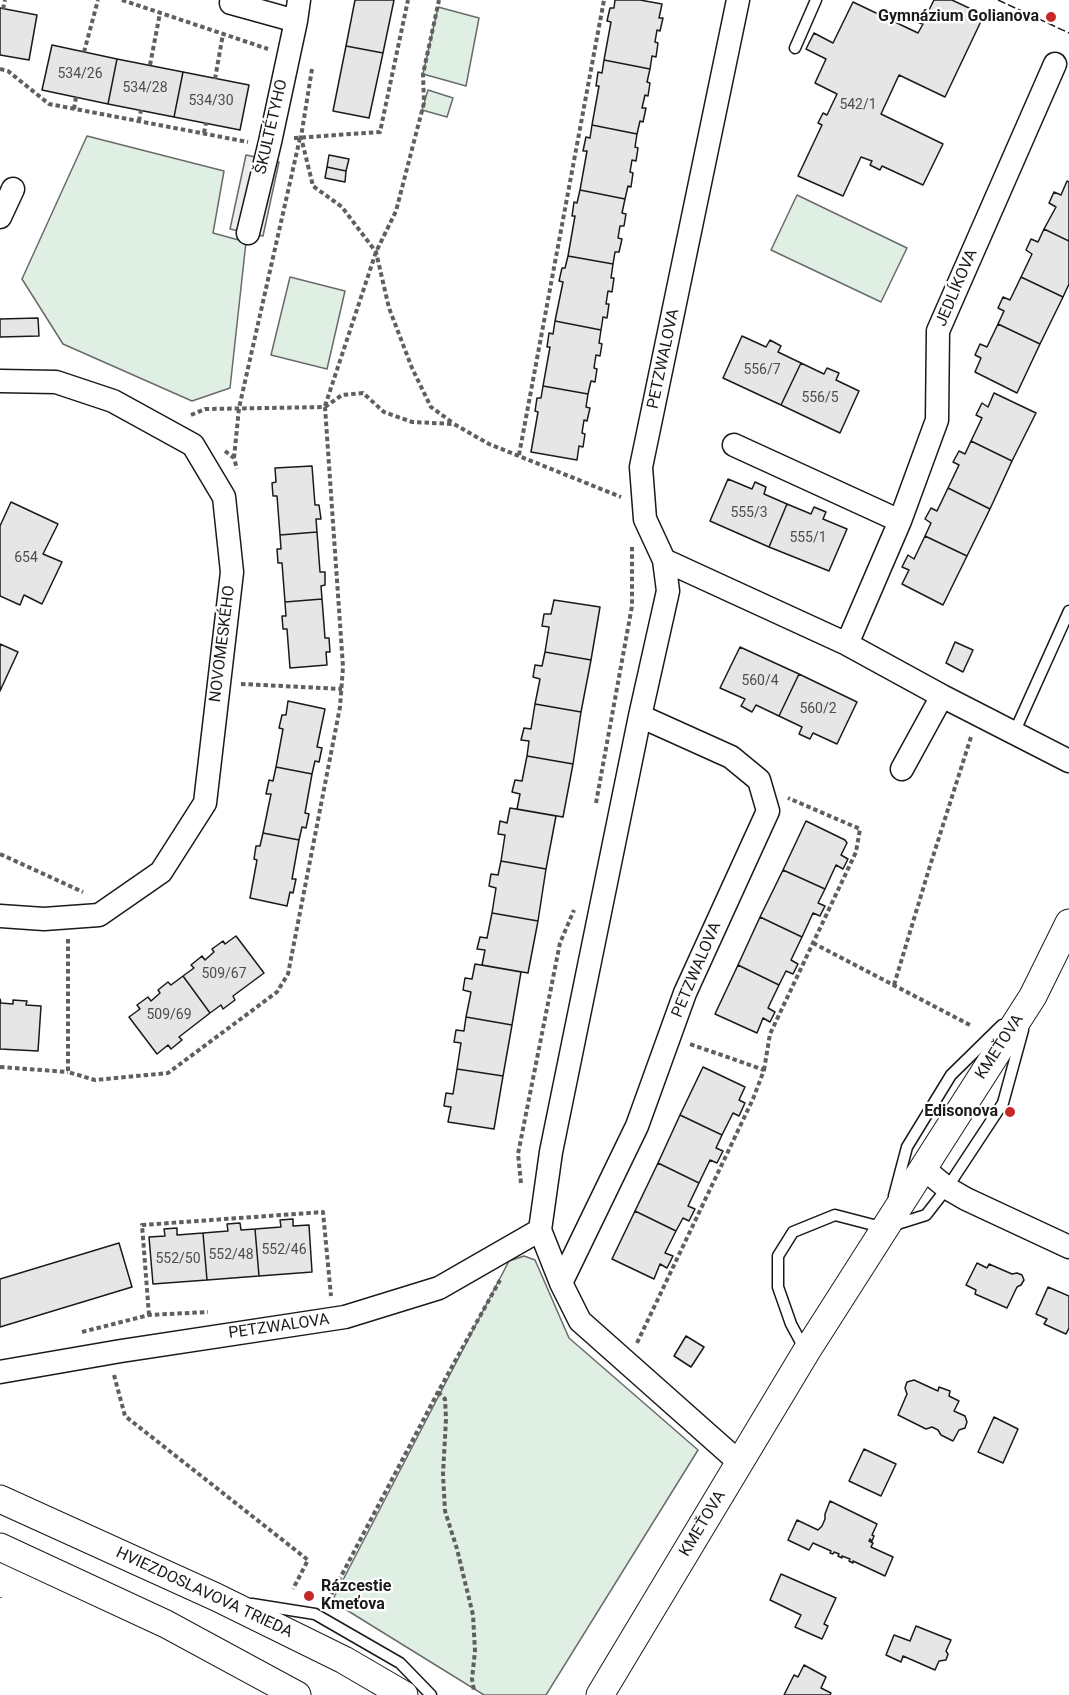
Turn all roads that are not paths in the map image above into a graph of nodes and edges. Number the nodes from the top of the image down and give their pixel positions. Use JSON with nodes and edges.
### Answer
{"nodes":[{"id":1,"x":738,"y":0,"type":"edge"},
{"id":2,"x":816,"y":0,"type":"edge"},
{"id":3,"x":228,"y":1,"type":"edge"},
{"id":4,"x":297,"y":10,"type":"edge"},
{"id":5,"x":795,"y":48,"type":"dead end"},
{"id":6,"x":1056,"y":64,"type":"dead end"},
{"id":7,"x":14,"y":189,"type":"dead end"},
{"id":8,"x":0,"y":217,"type":"edge"},
{"id":9,"x":248,"y":233,"type":"dead end"},
{"id":10,"x":0,"y":381,"type":"edge"},
{"id":11,"x":734,"y":445,"type":"dead end"},
{"id":12,"x":900,"y":521,"type":"junction"},
{"id":13,"x":664,"y":560,"type":"junction"},
{"id":14,"x":1069,"y":611,"type":"edge"},
{"id":15,"x":847,"y":644,"type":"junction"},
{"id":16,"x":942,"y":696,"type":"junction"},
{"id":17,"x":640,"y":716,"type":"junction"},
{"id":18,"x":1014,"y":733,"type":"junction"},
{"id":19,"x":1069,"y":761,"type":"edge"},
{"id":20,"x":902,"y":769,"type":"dead end"},
{"id":21,"x":0,"y":916,"type":"edge"},
{"id":22,"x":1069,"y":923,"type":"edge"},
{"id":23,"x":1033,"y":996,"type":"junction"},
{"id":24,"x":923,"y":1168,"type":"junction"},
{"id":25,"x":947,"y":1188,"type":"junction"},
{"id":26,"x":885,"y":1228,"type":"junction"},
{"id":27,"x":540,"y":1230,"type":"junction"},
{"id":28,"x":1069,"y":1247,"type":"edge"},
{"id":29,"x":561,"y":1283,"type":"junction"},
{"id":30,"x":806,"y":1352,"type":"junction"},
{"id":31,"x":0,"y":1372,"type":"edge"},
{"id":32,"x":740,"y":1463,"type":"junction"},
{"id":33,"x":0,"y":1499,"type":"edge"},
{"id":34,"x":0,"y":1547,"type":"edge"},
{"id":35,"x":216,"y":1597,"type":"junction"},
{"id":36,"x":297,"y":1695,"type":"edge"},
{"id":37,"x":404,"y":1695,"type":"edge"},
{"id":38,"x":431,"y":1695,"type":"edge"},
{"id":39,"x":600,"y":1695,"type":"edge"}],
"edges":[{"from":1,"to":13,"type":"street","name":"PETZWALOVA"},
{"from":2,"to":5,"type":"lane"},
{"from":3,"to":4,"type":"street","name":"ŠKULTÉTYHO"},
{"from":4,"to":9,"type":"street","name":"ŠKULTÉTYHO"},
{"from":6,"to":12,"type":"street","name":"JEDLÍKOVA"},
{"from":7,"to":8,"type":"street"},
{"from":10,"to":21,"type":"street","name":"NOVOMESKÉHO"},
{"from":11,"to":12,"type":"street"},
{"from":12,"to":15,"type":"street","name":"JEDLÍKOVA"},
{"from":13,"to":15,"type":"street"},
{"from":13,"to":17,"type":"street","name":"PETZWALOVA"},
{"from":14,"to":18,"type":"lane"},
{"from":15,"to":16,"type":"street"},
{"from":16,"to":18,"type":"street"},
{"from":16,"to":20,"type":"street"},
{"from":17,"to":27,"type":"street","name":"PETZWALOVA"},
{"from":17,"to":29,"type":"street","name":"PETZWALOVA"},
{"from":18,"to":19,"type":"street"},
{"from":22,"to":23,"type":"street","name":"KMEŤOVA"},
{"from":23,"to":24,"type":"street","name":"KMEŤOVA"},
{"from":23,"to":25,"type":"lane"},
{"from":23,"to":26,"type":"lane"},
{"from":24,"to":25,"type":"street"},
{"from":24,"to":26,"type":"street","name":"KMEŤOVA"},
{"from":25,"to":26,"type":"lane"},
{"from":25,"to":28,"type":"street"},
{"from":26,"to":30,"type":"street","name":"KMEŤOVA"},
{"from":26,"to":30,"type":"lane"},
{"from":27,"to":29,"type":"street","name":"PETZWALOVA"},
{"from":27,"to":31,"type":"street","name":"PETZWALOVA"},
{"from":29,"to":32,"type":"street","name":"PETZWALOVA"},
{"from":30,"to":32,"type":"street","name":"KMEŤOVA"},
{"from":32,"to":39,"type":"street","name":"KMEŤOVA"},
{"from":33,"to":35,"type":"street","name":"HVIEZDOSLAVOVA TRIEDA"},
{"from":34,"to":36,"type":"street"},
{"from":35,"to":37,"type":"street","name":"HVIEZDOSLAVOVA TRIEDA"},
{"from":35,"to":38,"type":"lane"}]}
